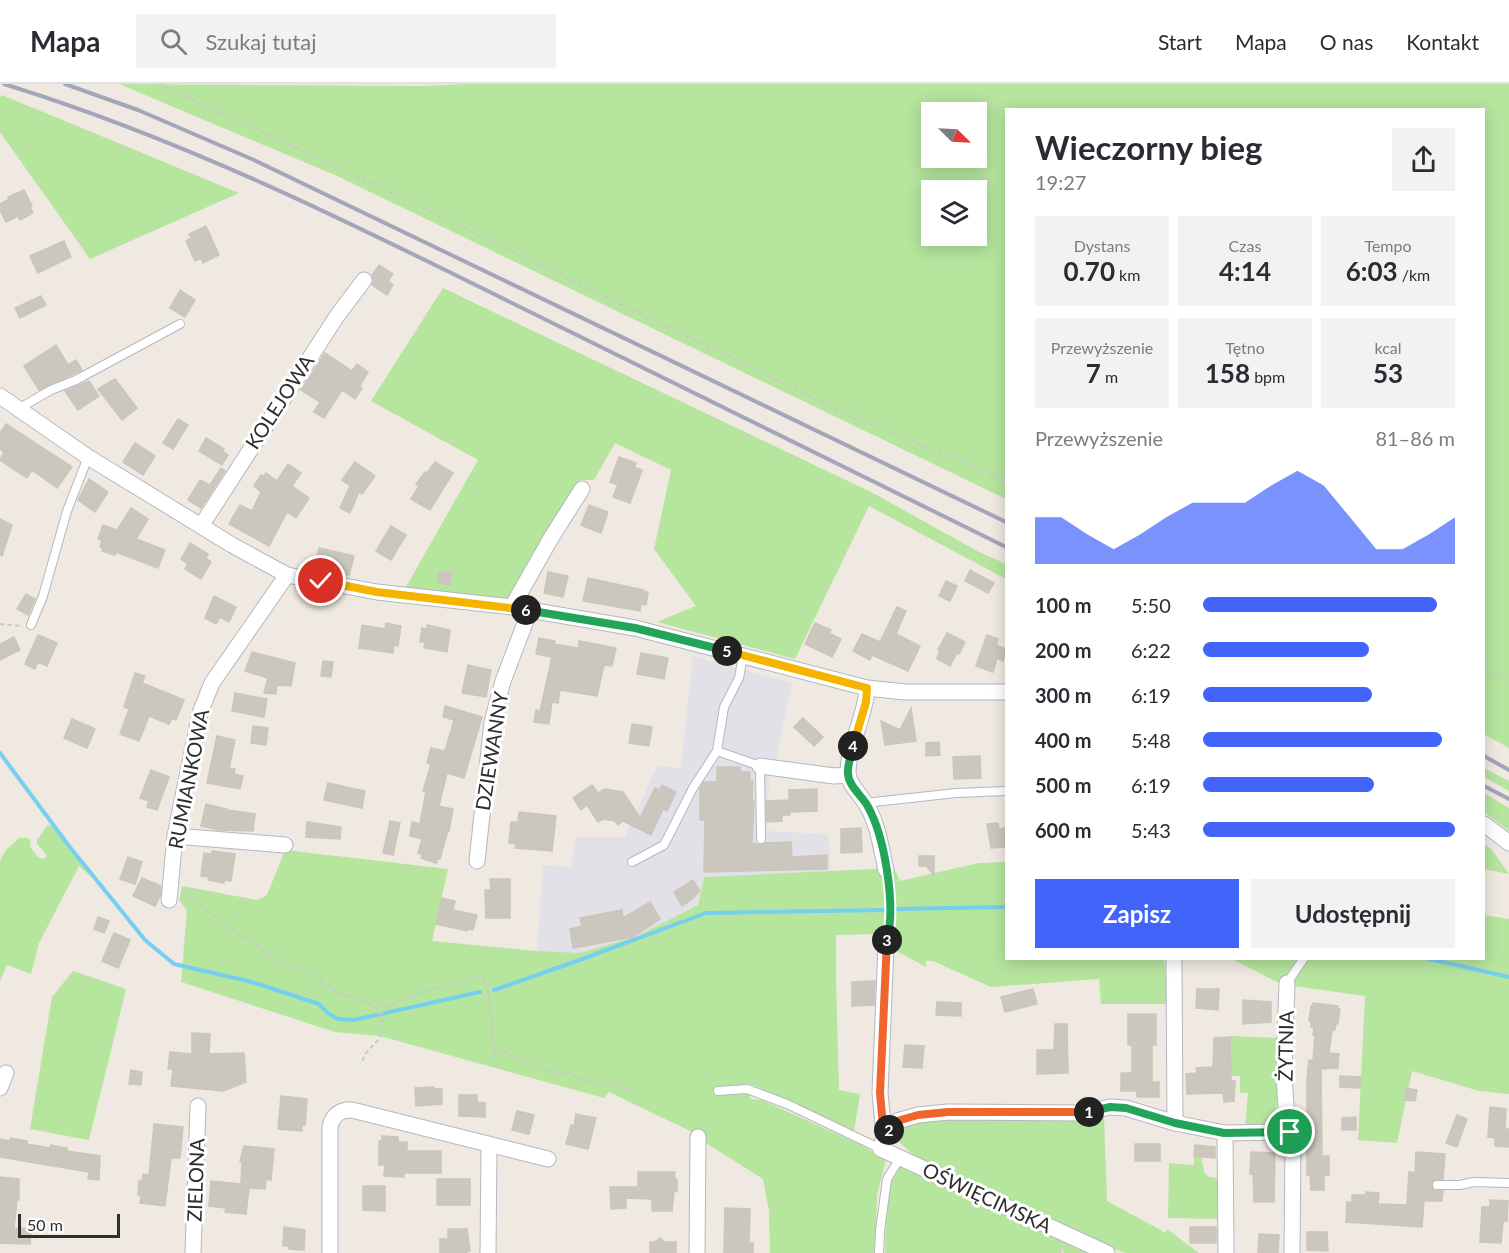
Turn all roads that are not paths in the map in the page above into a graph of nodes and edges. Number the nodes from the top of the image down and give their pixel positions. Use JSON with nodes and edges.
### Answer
{"nodes":[{"id":1,"x":364,"y":280,"type":"dead end"},
{"id":2,"x":180,"y":324,"type":"dead end"},
{"id":3,"x":0,"y":396,"type":"edge"},
{"id":4,"x":18,"y":409,"type":"junction"},
{"id":5,"x":87,"y":457,"type":"junction"},
{"id":6,"x":582,"y":489,"type":"dead end"},
{"id":7,"x":201,"y":526,"type":"junction"},
{"id":8,"x":287,"y":575,"type":"junction"},
{"id":9,"x":512,"y":607,"type":"junction"},
{"id":10,"x":530,"y":610,"type":"junction"},
{"id":11,"x":31,"y":626,"type":"road end"},
{"id":12,"x":743,"y":655,"type":"junction"},
{"id":13,"x":867,"y":688,"type":"junction"},
{"id":14,"x":1005,"y":692,"type":"edge"},
{"id":15,"x":717,"y":752,"type":"junction"},
{"id":16,"x":760,"y":766,"type":"junction"},
{"id":17,"x":848,"y":775,"type":"junction"},
{"id":18,"x":1005,"y":791,"type":"edge"},
{"id":19,"x":867,"y":805,"type":"junction"},
{"id":20,"x":1485,"y":825,"type":"edge"},
{"id":21,"x":175,"y":836,"type":"junction"},
{"id":22,"x":761,"y":839,"type":"dead end"},
{"id":23,"x":1509,"y":843,"type":"edge"},
{"id":24,"x":285,"y":845,"type":"dead end"},
{"id":25,"x":477,"y":861,"type":"dead end"},
{"id":26,"x":632,"y":862,"type":"dead end"},
{"id":27,"x":886,"y":870,"type":"road end"},
{"id":28,"x":169,"y":900,"type":"dead end"},
{"id":29,"x":886,"y":946,"type":"road end"},
{"id":30,"x":1303,"y":960,"type":"edge"},
{"id":31,"x":1174,"y":962,"type":"dead end"},
{"id":32,"x":1287,"y":983,"type":"joint"},
{"id":33,"x":6,"y":1073,"type":"dead end"},
{"id":34,"x":0,"y":1088,"type":"edge"},
{"id":35,"x":718,"y":1091,"type":"dead end"},
{"id":36,"x":198,"y":1106,"type":"dead end"},
{"id":37,"x":1175,"y":1123,"type":"junction"},
{"id":38,"x":1290,"y":1132,"type":"junction"},
{"id":39,"x":1224,"y":1133,"type":"junction"},
{"id":40,"x":698,"y":1137,"type":"dead end"},
{"id":41,"x":883,"y":1143,"type":"junction"},
{"id":42,"x":489,"y":1151,"type":"junction"},
{"id":43,"x":900,"y":1158,"type":"junction"},
{"id":44,"x":548,"y":1159,"type":"dead end"},
{"id":45,"x":1509,"y":1183,"type":"edge"},
{"id":46,"x":1437,"y":1185,"type":"dead end"},
{"id":47,"x":194,"y":1253,"type":"edge"},
{"id":48,"x":330,"y":1253,"type":"edge"},
{"id":49,"x":488,"y":1253,"type":"edge"},
{"id":50,"x":697,"y":1253,"type":"edge"},
{"id":51,"x":879,"y":1253,"type":"edge"},
{"id":52,"x":1107,"y":1253,"type":"edge"},
{"id":53,"x":1226,"y":1253,"type":"edge"},
{"id":54,"x":1292,"y":1253,"type":"edge"}],
"edges":[{"from":1,"to":7,"type":"street","name":"KOLEJOWA"},
{"from":2,"to":4,"type":"lane"},
{"from":3,"to":4,"type":"street"},
{"from":4,"to":5,"type":"street"},
{"from":5,"to":7,"type":"street"},
{"from":5,"to":11,"type":"lane"},
{"from":6,"to":9,"type":"street"},
{"from":7,"to":8,"type":"street"},
{"from":8,"to":9,"type":"street"},
{"from":8,"to":21,"type":"street","name":"RUMIANKOWA"},
{"from":9,"to":10,"type":"street"},
{"from":10,"to":12,"type":"street"},
{"from":10,"to":25,"type":"street","name":"DZIEWANNY"},
{"from":12,"to":13,"type":"street"},
{"from":12,"to":15,"type":"lane"},
{"from":13,"to":14,"type":"street"},
{"from":13,"to":17,"type":"street"},
{"from":15,"to":16,"type":"lane"},
{"from":15,"to":26,"type":"lane"},
{"from":16,"to":17,"type":"street"},
{"from":16,"to":22,"type":"lane"},
{"from":17,"to":19,"type":"street"},
{"from":18,"to":19,"type":"lane"},
{"from":19,"to":27,"type":"street"},
{"from":20,"to":23,"type":"street"},
{"from":21,"to":24,"type":"street"},
{"from":21,"to":28,"type":"street","name":"RUMIANKOWA"},
{"from":29,"to":41,"type":"street"},
{"from":30,"to":32,"type":"lane"},
{"from":31,"to":37,"type":"street"},
{"from":32,"to":38,"type":"street","name":"ŻYTNIA"},
{"from":33,"to":34,"type":"street"},
{"from":35,"to":41,"type":"lane"},
{"from":36,"to":47,"type":"street","name":"ZIELONA"},
{"from":37,"to":39,"type":"street"},
{"from":37,"to":41,"type":"street"},
{"from":38,"to":39,"type":"street"},
{"from":38,"to":54,"type":"street","name":"ŻYTNIA"},
{"from":39,"to":53,"type":"street"},
{"from":40,"to":50,"type":"street"},
{"from":41,"to":43,"type":"street","name":"OŚWIĘCIMSKA"},
{"from":42,"to":44,"type":"street"},
{"from":42,"to":48,"type":"street"},
{"from":42,"to":49,"type":"street"},
{"from":43,"to":51,"type":"lane"},
{"from":43,"to":52,"type":"street","name":"OŚWIĘCIMSKA"},
{"from":45,"to":46,"type":"lane"}]}
